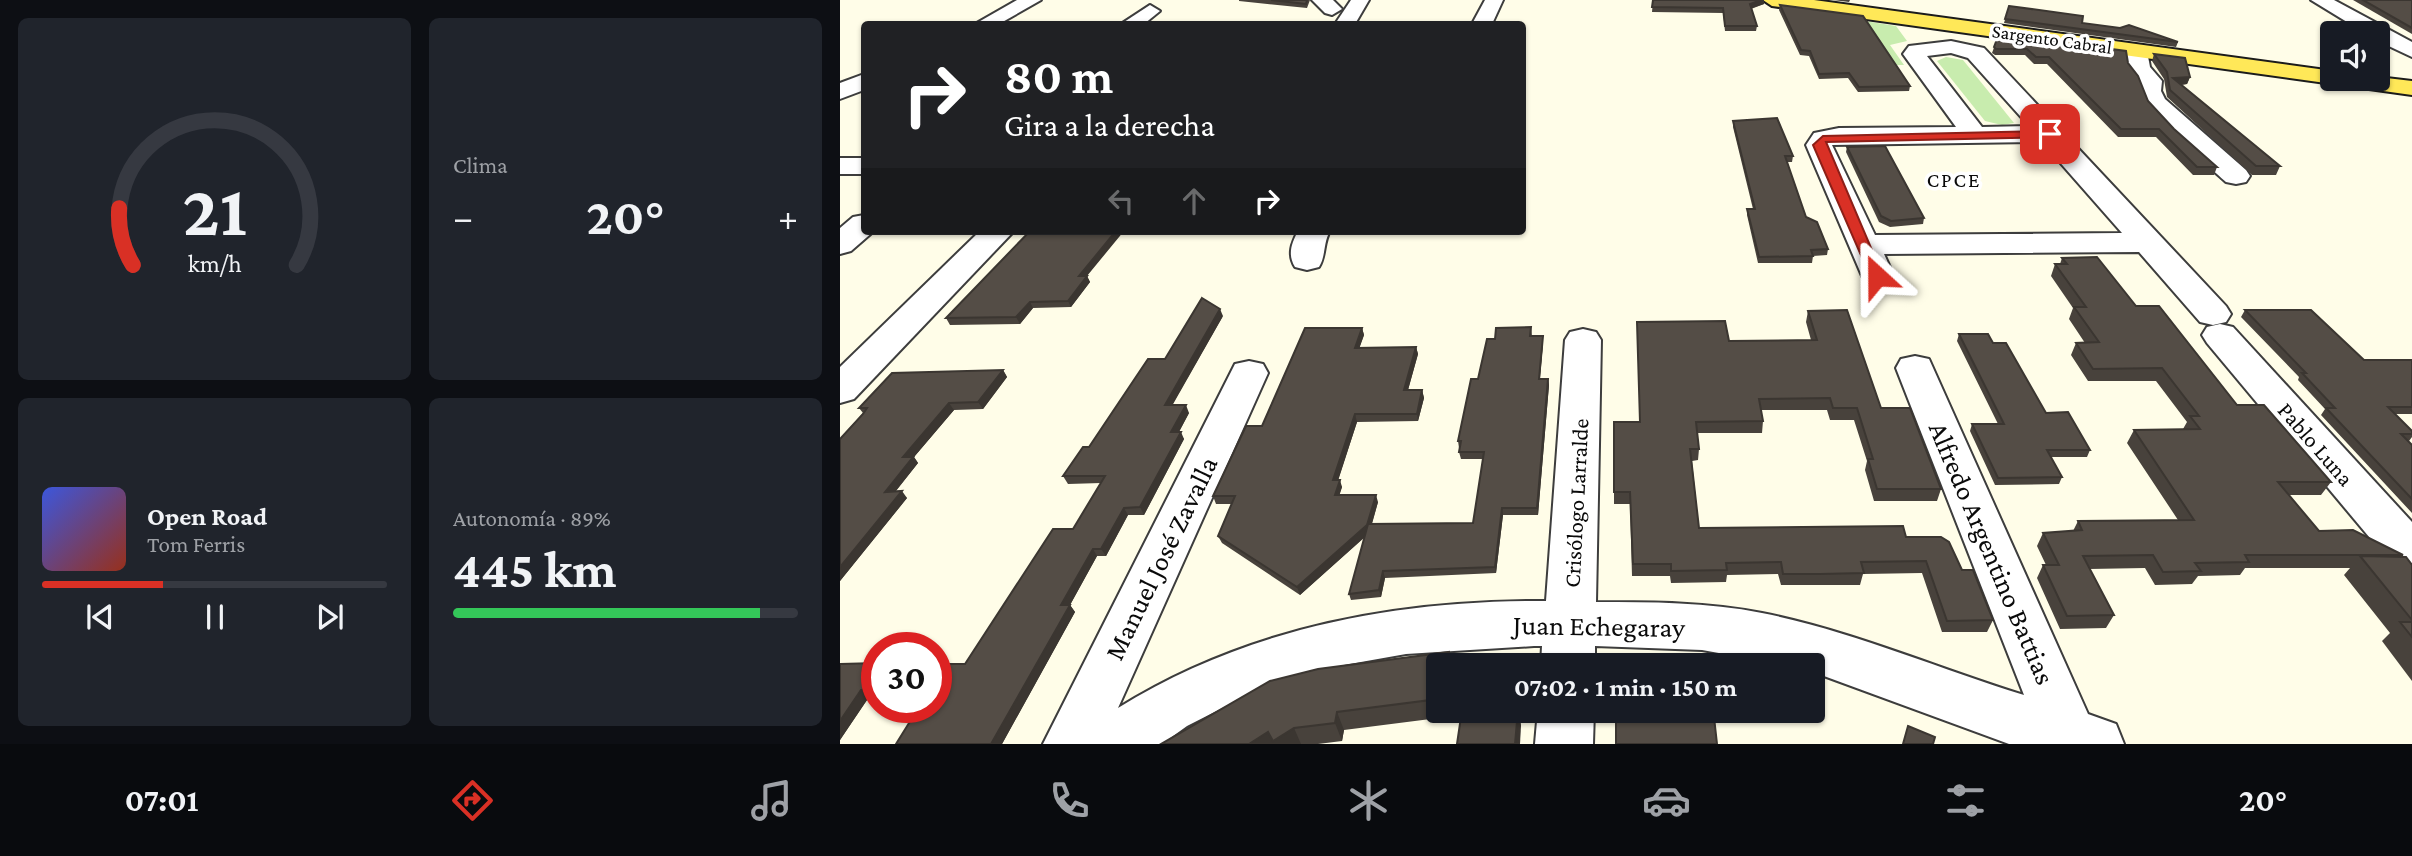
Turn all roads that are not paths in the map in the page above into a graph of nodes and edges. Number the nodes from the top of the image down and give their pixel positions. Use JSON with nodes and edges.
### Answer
{"nodes":[{"id":1,"x":1032,"y":0,"type":"edge"},
{"id":2,"x":1360,"y":0,"type":"edge"},
{"id":3,"x":1494,"y":0,"type":"edge"},
{"id":4,"x":1772,"y":0,"type":"edge"},
{"id":5,"x":2320,"y":0,"type":"edge"},
{"id":6,"x":1150,"y":11,"type":"dead end"},
{"id":7,"x":1331,"y":12,"type":"edge"},
{"id":8,"x":991,"y":21,"type":"edge"},
{"id":9,"x":1135,"y":21,"type":"edge"},
{"id":10,"x":1484,"y":21,"type":"edge"},
{"id":11,"x":2358,"y":21,"type":"edge"},
{"id":12,"x":2390,"y":26,"type":"edge"},
{"id":13,"x":2412,"y":26,"type":"edge"},
{"id":14,"x":1939,"y":39,"type":"junction"},
{"id":15,"x":2390,"y":39,"type":"edge"},
{"id":16,"x":2136,"y":51,"type":"junction"},
{"id":17,"x":2412,"y":51,"type":"edge"},
{"id":18,"x":2320,"y":76,"type":"edge"},
{"id":19,"x":861,"y":82,"type":"edge"},
{"id":20,"x":2390,"y":85,"type":"edge"},
{"id":21,"x":2412,"y":88,"type":"edge"},
{"id":22,"x":840,"y":92,"type":"edge"},
{"id":23,"x":2050,"y":134,"type":"junction"},
{"id":24,"x":1975,"y":135,"type":"junction"},
{"id":25,"x":840,"y":166,"type":"edge"},
{"id":26,"x":861,"y":166,"type":"edge"},
{"id":27,"x":2236,"y":176,"type":"dead end"},
{"id":28,"x":861,"y":226,"type":"edge"},
{"id":29,"x":994,"y":235,"type":"edge"},
{"id":30,"x":2147,"y":242,"type":"junction"},
{"id":31,"x":840,"y":244,"type":"edge"},
{"id":32,"x":1863,"y":245,"type":"junction"},
{"id":33,"x":1877,"y":276,"type":"dead end"},
{"id":34,"x":1583,"y":340,"type":"dead end"},
{"id":35,"x":1915,"y":368,"type":"dead end"},
{"id":36,"x":1249,"y":373,"type":"dead end"},
{"id":37,"x":840,"y":390,"type":"edge"},
{"id":38,"x":2412,"y":554,"type":"edge"},
{"id":39,"x":1569,"y":644,"type":"edge"},
{"id":40,"x":1565,"y":723,"type":"edge"},
{"id":41,"x":2082,"y":741,"type":"edge"},
{"id":42,"x":1072,"y":744,"type":"edge"},
{"id":43,"x":1112,"y":744,"type":"edge"},
{"id":44,"x":1564,"y":744,"type":"edge"}],
"edges":[{"from":1,"to":8,"type":"street"},
{"from":2,"to":7,"type":"street"},
{"from":3,"to":10,"type":"street"},
{"from":4,"to":14,"type":"main road","name":"Sargento Cabral"},
{"from":5,"to":11,"type":"street"},
{"from":6,"to":9,"type":"street"},
{"from":12,"to":13,"type":"street"},
{"from":14,"to":16,"type":"main road","name":"Sargento Cabral"},
{"from":14,"to":23,"type":"street","name":"Pablo Luna"},
{"from":14,"to":24,"type":"street"},
{"from":15,"to":17,"type":"street"},
{"from":16,"to":18,"type":"main road","name":"Sargento Cabral"},
{"from":16,"to":27,"type":"street"},
{"from":19,"to":22,"type":"street"},
{"from":20,"to":21,"type":"main road"},
{"from":23,"to":24,"type":"street"},
{"from":23,"to":30,"type":"street","name":"Pablo Luna"},
{"from":24,"to":32,"type":"street"},
{"from":25,"to":26,"type":"street"},
{"from":28,"to":31,"type":"street"},
{"from":29,"to":37,"type":"street"},
{"from":30,"to":32,"type":"street"},
{"from":30,"to":38,"type":"street","name":"Pablo Luna"},
{"from":32,"to":33,"type":"street"},
{"from":34,"to":39,"type":"street","name":"Crisólogo Larralde"},
{"from":35,"to":41,"type":"street","name":"Alfredo Argentino Battias"},
{"from":36,"to":42,"type":"street","name":"Manuel José Zavalla"},
{"from":39,"to":41,"type":"street","name":"Juan Echegaray"},
{"from":39,"to":43,"type":"street","name":"Juan Echegaray"},
{"from":40,"to":44,"type":"street"}]}
